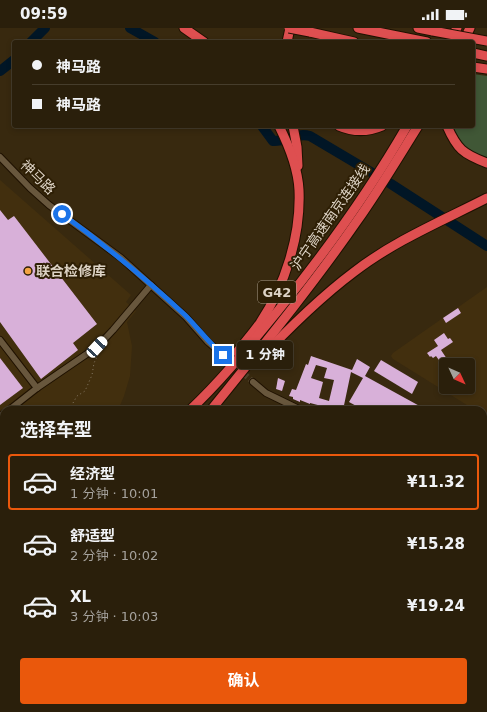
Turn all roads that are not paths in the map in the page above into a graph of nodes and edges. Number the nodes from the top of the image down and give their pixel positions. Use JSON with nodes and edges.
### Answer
{"nodes":[{"id":1,"x":184,"y":28,"type":"edge"},
{"id":2,"x":289,"y":28,"type":"edge"},
{"id":3,"x":358,"y":28,"type":"edge"},
{"id":4,"x":418,"y":28,"type":"edge"},
{"id":5,"x":457,"y":28,"type":"edge"},
{"id":6,"x":463,"y":28,"type":"edge"},
{"id":7,"x":470,"y":28,"type":"edge"},
{"id":8,"x":476,"y":28,"type":"edge"},
{"id":9,"x":201,"y":40,"type":"edge"},
{"id":10,"x":287,"y":40,"type":"edge"},
{"id":11,"x":345,"y":40,"type":"edge"},
{"id":12,"x":417,"y":40,"type":"edge"},
{"id":13,"x":450,"y":40,"type":"edge"},
{"id":14,"x":456,"y":40,"type":"edge"},
{"id":15,"x":464,"y":40,"type":"edge"},
{"id":16,"x":471,"y":40,"type":"edge"},
{"id":17,"x":487,"y":41,"type":"edge"},
{"id":18,"x":475,"y":53,"type":"edge"},
{"id":19,"x":486,"y":56,"type":"edge"},
{"id":20,"x":294,"y":128,"type":"edge"},
{"id":21,"x":344,"y":128,"type":"edge"},
{"id":22,"x":376,"y":128,"type":"edge"},
{"id":23,"x":406,"y":128,"type":"edge"},
{"id":24,"x":417,"y":128,"type":"edge"},
{"id":25,"x":447,"y":128,"type":"edge"},
{"id":26,"x":281,"y":130,"type":"edge"},
{"id":27,"x":293,"y":148,"type":"junction"},
{"id":28,"x":0,"y":157,"type":"edge"},
{"id":29,"x":487,"y":163,"type":"edge"},
{"id":30,"x":384,"y":173,"type":"junction"},
{"id":31,"x":377,"y":183,"type":"junction"},
{"id":32,"x":487,"y":198,"type":"edge"},
{"id":33,"x":151,"y":285,"type":"junction"},
{"id":34,"x":0,"y":340,"type":"edge"},
{"id":35,"x":223,"y":355,"type":"tunnel mouth"},
{"id":36,"x":253,"y":382,"type":"tunnel mouth"},
{"id":37,"x":37,"y":388,"type":"junction"},
{"id":38,"x":14,"y":406,"type":"edge"},
{"id":39,"x":193,"y":406,"type":"edge"},
{"id":40,"x":194,"y":406,"type":"edge"},
{"id":41,"x":214,"y":406,"type":"edge"},
{"id":42,"x":215,"y":406,"type":"edge"},
{"id":43,"x":293,"y":406,"type":"edge"}],
"edges":[{"from":1,"to":9,"type":"highway"},
{"from":2,"to":10,"type":"highway"},
{"from":2,"to":11,"type":"highway","bridge":true},
{"from":3,"to":12,"type":"highway"},
{"from":4,"to":17,"type":"highway","bridge":true},
{"from":5,"to":13,"type":"highway"},
{"from":6,"to":14,"type":"highway"},
{"from":7,"to":15,"type":"highway"},
{"from":8,"to":16,"type":"highway"},
{"from":18,"to":19,"type":"highway"},
{"from":20,"to":27,"type":"highway"},
{"from":21,"to":22,"type":"highway"},
{"from":23,"to":30,"type":"highway","name":"沪宁高速南京连接线","number":"G42"},
{"from":24,"to":30,"type":"highway","name":"沪宁高速南京连接线","number":"G42"},
{"from":25,"to":29,"type":"highway"},
{"from":26,"to":27,"type":"highway","number":"G42"},
{"from":27,"to":39,"type":"highway","number":"G42"},
{"from":28,"to":33,"type":"street","name":"神马路"},
{"from":30,"to":31,"type":"highway","name":"沪宁高速南京连接线","number":"G42"},
{"from":31,"to":40,"type":"highway","name":"沪宁高速南京连接线","number":"G42"},
{"from":31,"to":41,"type":"highway","name":"沪宁高速南京连接线","number":"G42"},
{"from":32,"to":42,"type":"highway","number":"G42"},
{"from":33,"to":35,"type":"street","name":"神马路"},
{"from":33,"to":37,"type":"street"},
{"from":34,"to":37,"type":"street"},
{"from":36,"to":43,"type":"street"},
{"from":37,"to":38,"type":"street"}]}
